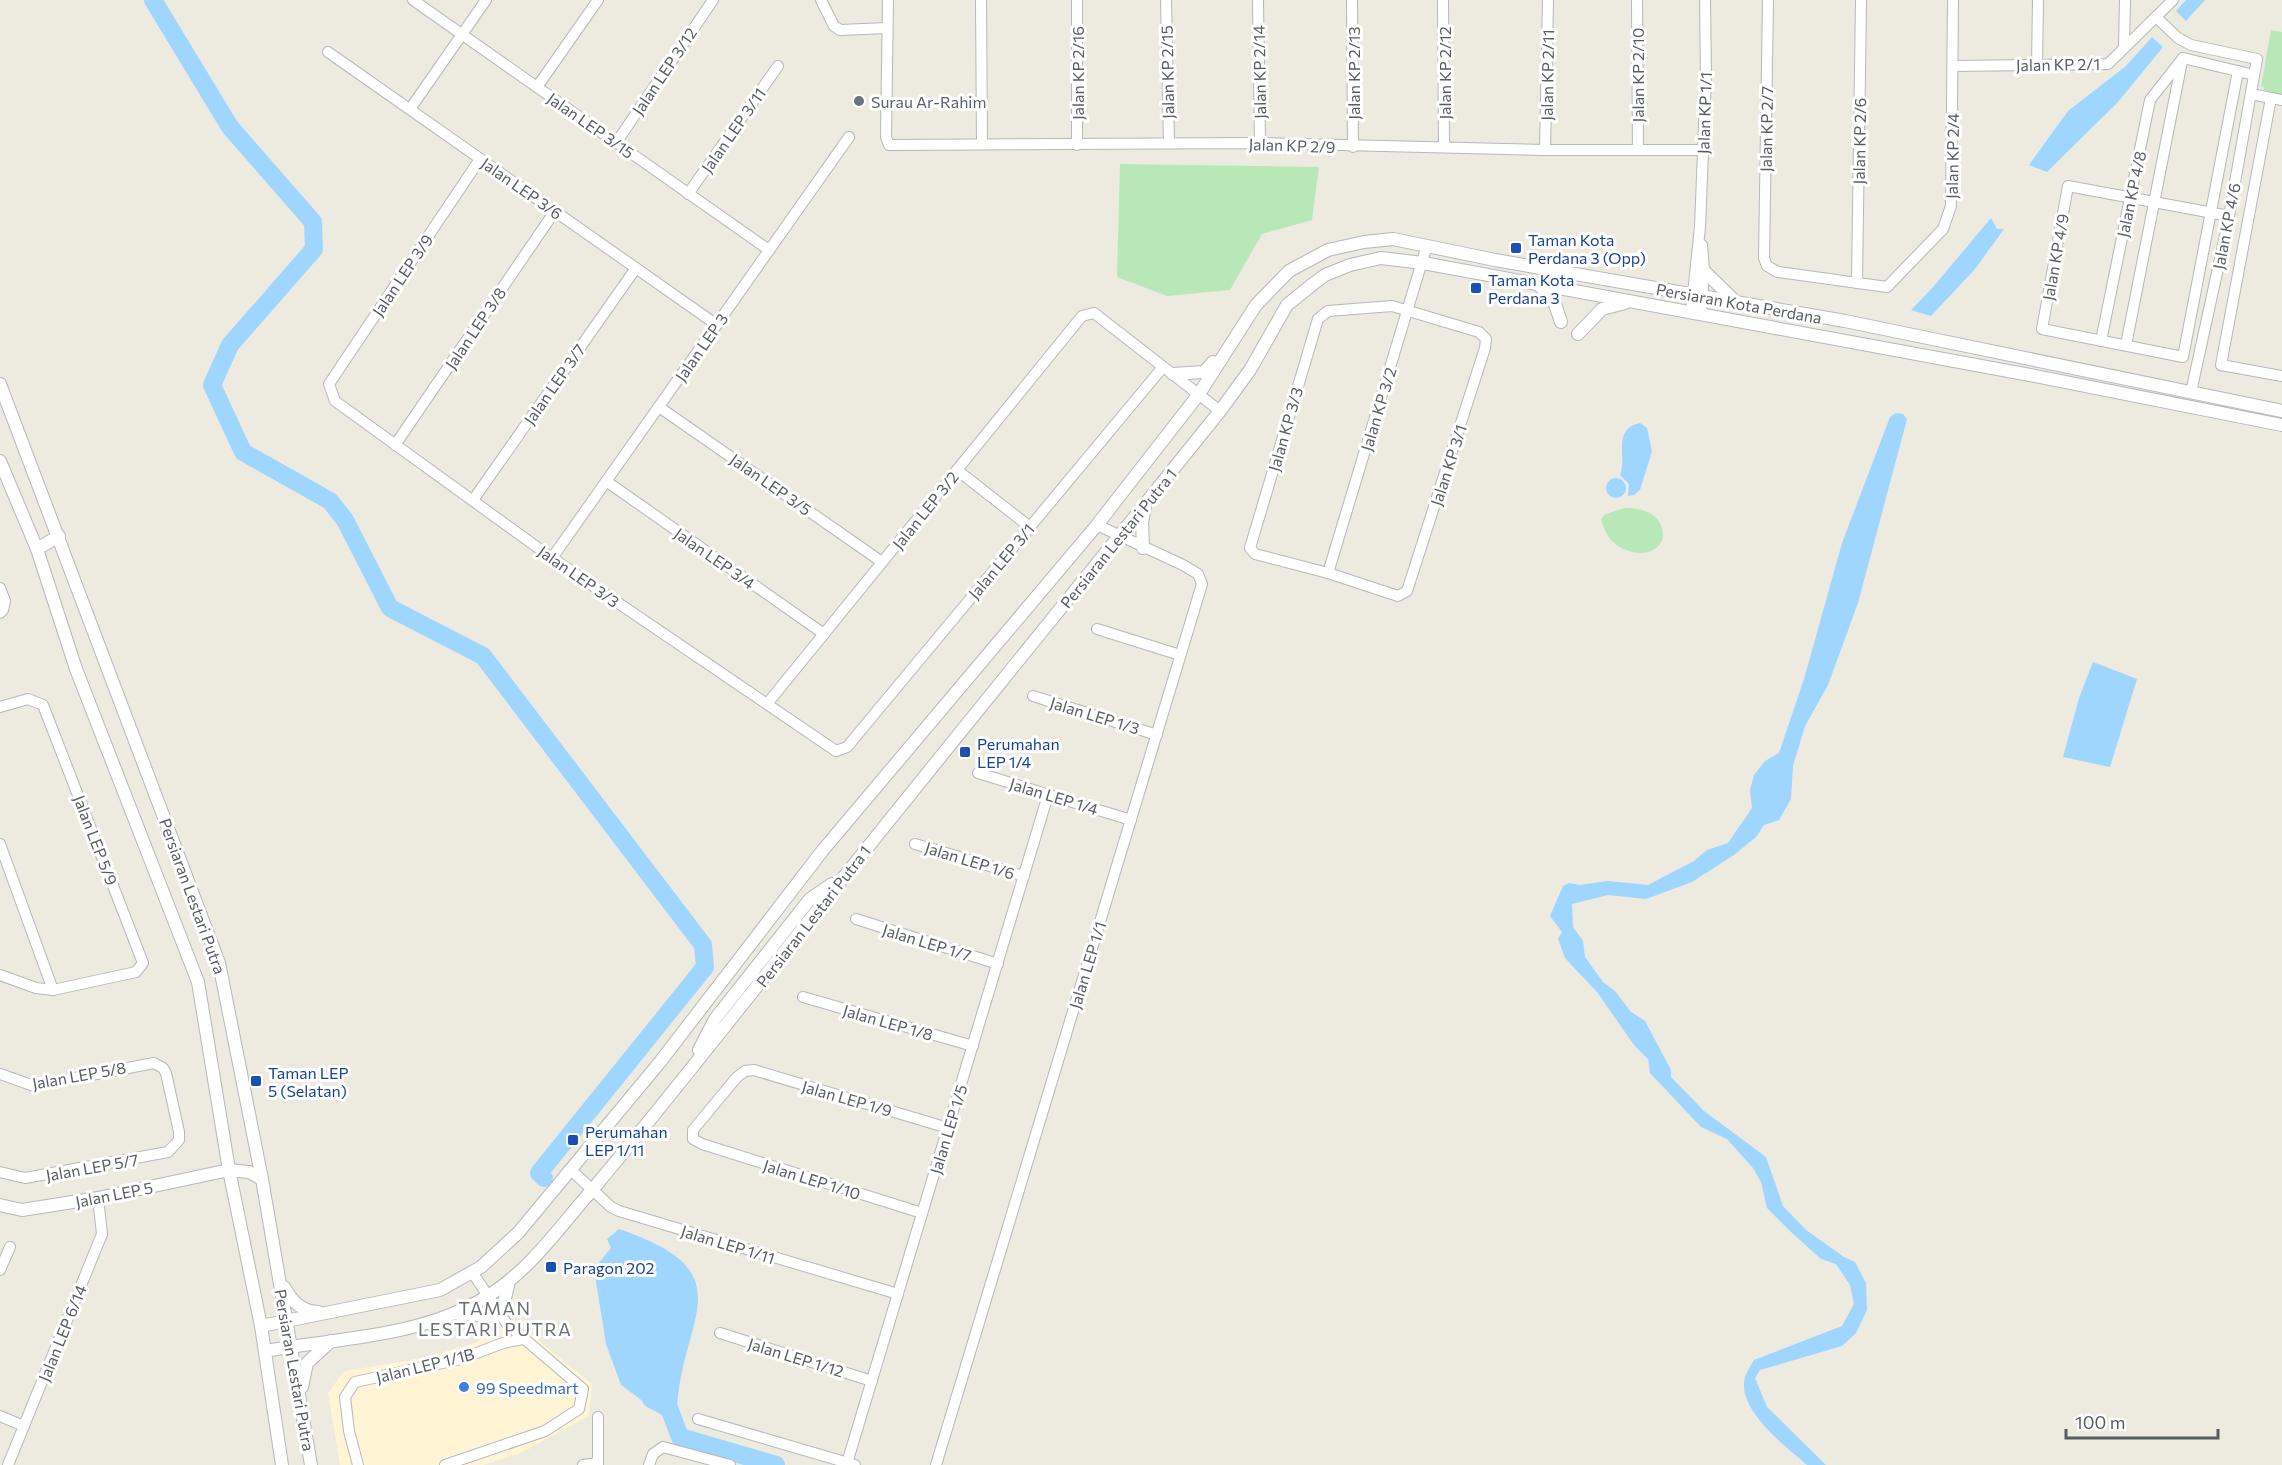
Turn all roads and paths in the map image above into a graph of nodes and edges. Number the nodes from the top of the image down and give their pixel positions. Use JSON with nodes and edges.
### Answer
{"nodes":[{"id":1,"x":413,"y":0,"type":"edge"},
{"id":2,"x":486,"y":0,"type":"edge"},
{"id":3,"x":598,"y":0,"type":"edge"},
{"id":4,"x":713,"y":0,"type":"edge"},
{"id":5,"x":821,"y":0,"type":"edge"},
{"id":6,"x":888,"y":0,"type":"edge"},
{"id":7,"x":981,"y":0,"type":"edge"},
{"id":8,"x":1077,"y":0,"type":"edge"},
{"id":9,"x":1166,"y":0,"type":"edge"},
{"id":10,"x":1258,"y":0,"type":"edge"},
{"id":11,"x":1352,"y":0,"type":"edge"},
{"id":12,"x":1443,"y":0,"type":"edge"},
{"id":13,"x":1548,"y":0,"type":"edge"},
{"id":14,"x":1637,"y":0,"type":"edge"},
{"id":15,"x":1705,"y":0,"type":"edge"},
{"id":16,"x":1768,"y":0,"type":"edge"},
{"id":17,"x":1861,"y":0,"type":"edge"},
{"id":18,"x":1953,"y":0,"type":"edge"},
{"id":19,"x":2038,"y":0,"type":"edge"},
{"id":20,"x":2125,"y":0,"type":"edge"},
{"id":21,"x":2174,"y":0,"type":"edge"},
{"id":22,"x":2156,"y":16,"type":"junction"},
{"id":23,"x":887,"y":28,"type":"junction"},
{"id":24,"x":462,"y":35,"type":"junction"},
{"id":25,"x":2124,"y":45,"type":"junction"},
{"id":26,"x":328,"y":52,"type":"dead end"},
{"id":27,"x":2182,"y":58,"type":"junction"},
{"id":28,"x":2037,"y":65,"type":"junction"},
{"id":29,"x":778,"y":66,"type":"dead end"},
{"id":30,"x":1953,"y":66,"type":"junction"},
{"id":31,"x":2238,"y":71,"type":"junction"},
{"id":32,"x":2254,"y":75,"type":"junction"},
{"id":33,"x":537,"y":87,"type":"junction"},
{"id":34,"x":2251,"y":94,"type":"junction"},
{"id":35,"x":2276,"y":99,"type":"edge"},
{"id":36,"x":410,"y":110,"type":"junction"},
{"id":37,"x":849,"y":137,"type":"dead end"},
{"id":38,"x":616,"y":143,"type":"junction"},
{"id":39,"x":1169,"y":143,"type":"junction"},
{"id":40,"x":1260,"y":143,"type":"junction"},
{"id":41,"x":981,"y":144,"type":"junction"},
{"id":42,"x":1077,"y":146,"type":"junction"},
{"id":43,"x":1444,"y":146,"type":"junction"},
{"id":44,"x":1353,"y":147,"type":"junction"},
{"id":45,"x":1545,"y":150,"type":"junction"},
{"id":46,"x":1638,"y":150,"type":"junction"},
{"id":47,"x":1703,"y":150,"type":"junction"},
{"id":48,"x":480,"y":159,"type":"junction"},
{"id":49,"x":688,"y":194,"type":"junction"},
{"id":50,"x":2130,"y":198,"type":"junction"},
{"id":51,"x":2154,"y":202,"type":"junction"},
{"id":52,"x":555,"y":211,"type":"junction"},
{"id":53,"x":2211,"y":213,"type":"junction"},
{"id":54,"x":2228,"y":222,"type":"junction"},
{"id":55,"x":1700,"y":227,"type":"junction"},
{"id":56,"x":2246,"y":230,"type":"junction"},
{"id":57,"x":1427,"y":245,"type":"junction"},
{"id":58,"x":769,"y":250,"type":"junction"},
{"id":59,"x":1424,"y":263,"type":"junction"},
{"id":60,"x":636,"y":268,"type":"junction"},
{"id":61,"x":1704,"y":271,"type":"junction"},
{"id":62,"x":1857,"y":283,"type":"junction"},
{"id":63,"x":1539,"y":284,"type":"junction"},
{"id":64,"x":1697,"y":296,"type":"junction"},
{"id":65,"x":1629,"y":302,"type":"junction"},
{"id":66,"x":1737,"y":303,"type":"junction"},
{"id":67,"x":1408,"y":311,"type":"junction"},
{"id":68,"x":1696,"y":314,"type":"junction"},
{"id":69,"x":1561,"y":322,"type":"dead end"},
{"id":70,"x":717,"y":325,"type":"junction"},
{"id":71,"x":1578,"y":334,"type":"dead end"},
{"id":72,"x":2101,"y":340,"type":"junction"},
{"id":73,"x":1266,"y":341,"type":"joint"},
{"id":74,"x":1233,"y":342,"type":"junction"},
{"id":75,"x":2126,"y":345,"type":"junction"},
{"id":76,"x":1168,"y":371,"type":"junction"},
{"id":77,"x":2282,"y":375,"type":"edge"},
{"id":78,"x":0,"y":384,"type":"edge"},
{"id":79,"x":330,"y":392,"type":"joint"},
{"id":80,"x":2191,"y":392,"type":"junction"},
{"id":81,"x":1199,"y":394,"type":"junction"},
{"id":82,"x":659,"y":406,"type":"junction"},
{"id":83,"x":1220,"y":411,"type":"junction"},
{"id":84,"x":2282,"y":411,"type":"edge"},
{"id":85,"x":2282,"y":425,"type":"edge"},
{"id":86,"x":396,"y":445,"type":"junction"},
{"id":87,"x":0,"y":461,"type":"edge"},
{"id":88,"x":957,"y":470,"type":"junction"},
{"id":89,"x":606,"y":481,"type":"junction"},
{"id":90,"x":473,"y":500,"type":"junction"},
{"id":91,"x":1146,"y":503,"type":"junction"},
{"id":92,"x":1097,"y":525,"type":"junction"},
{"id":93,"x":1030,"y":527,"type":"junction"},
{"id":94,"x":59,"y":536,"type":"junction"},
{"id":95,"x":1119,"y":538,"type":"junction"},
{"id":96,"x":1143,"y":548,"type":"junction"},
{"id":97,"x":37,"y":549,"type":"junction"},
{"id":98,"x":552,"y":558,"type":"junction"},
{"id":99,"x":882,"y":562,"type":"junction"},
{"id":100,"x":1328,"y":573,"type":"junction"},
{"id":101,"x":0,"y":588,"type":"edge"},
{"id":102,"x":0,"y":613,"type":"edge"},
{"id":103,"x":1097,"y":629,"type":"dead end"},
{"id":104,"x":824,"y":634,"type":"junction"},
{"id":105,"x":1180,"y":656,"type":"junction"},
{"id":106,"x":1033,"y":696,"type":"dead end"},
{"id":107,"x":767,"y":704,"type":"junction"},
{"id":108,"x":0,"y":707,"type":"edge"},
{"id":109,"x":1157,"y":735,"type":"junction"},
{"id":110,"x":836,"y":751,"type":"joint"},
{"id":111,"x":978,"y":773,"type":"dead end"},
{"id":112,"x":1048,"y":795,"type":"junction"},
{"id":113,"x":1131,"y":820,"type":"junction"},
{"id":114,"x":0,"y":844,"type":"edge"},
{"id":115,"x":915,"y":844,"type":"dead end"},
{"id":116,"x":1024,"y":876,"type":"junction"},
{"id":117,"x":856,"y":920,"type":"dead end"},
{"id":118,"x":998,"y":964,"type":"junction"},
{"id":119,"x":0,"y":975,"type":"edge"},
{"id":120,"x":53,"y":990,"type":"junction"},
{"id":121,"x":803,"y":998,"type":"dead end"},
{"id":122,"x":973,"y":1046,"type":"junction"},
{"id":123,"x":0,"y":1074,"type":"edge"},
{"id":124,"x":948,"y":1128,"type":"junction"},
{"id":125,"x":178,"y":1140,"type":"joint"},
{"id":126,"x":702,"y":1144,"type":"joint"},
{"id":127,"x":229,"y":1170,"type":"junction"},
{"id":128,"x":571,"y":1170,"type":"junction"},
{"id":129,"x":0,"y":1172,"type":"edge"},
{"id":130,"x":262,"y":1179,"type":"junction"},
{"id":131,"x":591,"y":1190,"type":"junction"},
{"id":132,"x":98,"y":1198,"type":"junction"},
{"id":133,"x":0,"y":1205,"type":"edge"},
{"id":134,"x":922,"y":1213,"type":"junction"},
{"id":135,"x":10,"y":1247,"type":"dead end"},
{"id":136,"x":0,"y":1270,"type":"edge"},
{"id":137,"x":472,"y":1272,"type":"junction"},
{"id":138,"x":279,"y":1278,"type":"junction"},
{"id":139,"x":509,"y":1281,"type":"junction"},
{"id":140,"x":898,"y":1294,"type":"junction"},
{"id":141,"x":487,"y":1297,"type":"junction"},
{"id":142,"x":326,"y":1313,"type":"junction"},
{"id":143,"x":454,"y":1314,"type":"junction"},
{"id":144,"x":504,"y":1320,"type":"junction"},
{"id":145,"x":287,"y":1321,"type":"junction"},
{"id":146,"x":261,"y":1326,"type":"junction"},
{"id":147,"x":720,"y":1333,"type":"dead end"},
{"id":148,"x":523,"y":1339,"type":"junction"},
{"id":149,"x":332,"y":1340,"type":"junction"},
{"id":150,"x":291,"y":1346,"type":"junction"},
{"id":151,"x":494,"y":1346,"type":"junction"},
{"id":152,"x":265,"y":1351,"type":"junction"},
{"id":153,"x":872,"y":1381,"type":"junction"},
{"id":154,"x":300,"y":1399,"type":"junction"},
{"id":155,"x":0,"y":1416,"type":"edge"},
{"id":156,"x":598,"y":1417,"type":"dead end"},
{"id":157,"x":698,"y":1419,"type":"dead end"},
{"id":158,"x":24,"y":1426,"type":"junction"},
{"id":159,"x":598,"y":1464,"type":"edge"},
{"id":160,"x":846,"y":1464,"type":"edge"},
{"id":161,"x":8,"y":1465,"type":"edge"},
{"id":162,"x":282,"y":1465,"type":"edge"},
{"id":163,"x":311,"y":1465,"type":"edge"},
{"id":164,"x":358,"y":1465,"type":"edge"},
{"id":165,"x":445,"y":1465,"type":"edge"},
{"id":166,"x":583,"y":1465,"type":"edge"},
{"id":167,"x":650,"y":1465,"type":"edge"},
{"id":168,"x":730,"y":1465,"type":"edge"},
{"id":169,"x":936,"y":1465,"type":"edge"}],
"edges":[{"from":1,"to":24,"type":"street","name":"Jalan LEP 3/15"},
{"from":2,"to":24,"type":"street"},
{"from":3,"to":33,"type":"street"},
{"from":4,"to":38,"type":"street","name":"Jalan LEP 3/12"},
{"from":5,"to":23,"type":"street"},
{"from":6,"to":23,"type":"street"},
{"from":7,"to":41,"type":"street"},
{"from":8,"to":42,"type":"street","name":"Jalan KP 2/16"},
{"from":9,"to":39,"type":"street","name":"Jalan KP 2/15"},
{"from":10,"to":40,"type":"street","name":"Jalan KP 2/14"},
{"from":11,"to":44,"type":"street","name":"Jalan KP 2/13"},
{"from":12,"to":43,"type":"street","name":"Jalan KP 2/12"},
{"from":13,"to":45,"type":"street","name":"Jalan KP 2/11"},
{"from":14,"to":46,"type":"street","name":"Jalan KP 2/10"},
{"from":15,"to":47,"type":"street","name":"Jalan KP 1/1"},
{"from":16,"to":62,"type":"street","name":"Jalan KP 2/7"},
{"from":17,"to":62,"type":"street","name":"Jalan KP 2/6"},
{"from":18,"to":30,"type":"street","name":"Jalan KP 2/4"},
{"from":19,"to":28,"type":"street"},
{"from":20,"to":25,"type":"street"},
{"from":21,"to":22,"type":"street","name":"Jalan KP 2/1"},
{"from":22,"to":25,"type":"street","name":"Jalan KP 2/1"},
{"from":22,"to":32,"type":"street","name":"Jalan KP 4/6"},
{"from":23,"to":41,"type":"street","name":"Jalan KP 2/9"},
{"from":24,"to":33,"type":"street","name":"Jalan LEP 3/15"},
{"from":24,"to":36,"type":"street"},
{"from":25,"to":28,"type":"street","name":"Jalan KP 2/1"},
{"from":26,"to":36,"type":"street","name":"Jalan LEP 3/6"},
{"from":27,"to":31,"type":"street"},
{"from":27,"to":50,"type":"street","name":"Jalan KP 4/8"},
{"from":27,"to":51,"type":"street","name":"Jalan KP 4/8"},
{"from":28,"to":30,"type":"street","name":"Jalan KP 2/1"},
{"from":29,"to":49,"type":"street","name":"Jalan LEP 3/11"},
{"from":30,"to":62,"type":"street","name":"Jalan KP 2/4"},
{"from":31,"to":32,"type":"street"},
{"from":31,"to":53,"type":"street"},
{"from":32,"to":34,"type":"street","name":"Jalan KP 4/6"},
{"from":33,"to":38,"type":"street","name":"Jalan LEP 3/15"},
{"from":34,"to":35,"type":"street"},
{"from":34,"to":54,"type":"street","name":"Jalan KP 4/6"},
{"from":35,"to":56,"type":"street","name":"Jalan KP 4/6"},
{"from":36,"to":48,"type":"street","name":"Jalan LEP 3/6"},
{"from":37,"to":58,"type":"street","name":"Jalan LEP 3"},
{"from":38,"to":49,"type":"street","name":"Jalan LEP 3/15"},
{"from":39,"to":40,"type":"street","name":"Jalan KP 2/9"},
{"from":39,"to":42,"type":"street","name":"Jalan KP 2/9"},
{"from":40,"to":44,"type":"street","name":"Jalan KP 2/9"},
{"from":41,"to":42,"type":"street","name":"Jalan KP 2/9"},
{"from":43,"to":44,"type":"street","name":"Jalan KP 2/9"},
{"from":43,"to":45,"type":"street","name":"Jalan KP 2/9"},
{"from":45,"to":46,"type":"street","name":"Jalan KP 2/9"},
{"from":46,"to":47,"type":"street","name":"Jalan KP 2/9"},
{"from":47,"to":55,"type":"street","name":"Jalan KP 1/1"},
{"from":48,"to":52,"type":"street","name":"Jalan LEP 3/6"},
{"from":48,"to":79,"type":"street","name":"Jalan LEP 3/9"},
{"from":49,"to":58,"type":"street","name":"Jalan LEP 3/15"},
{"from":50,"to":51,"type":"street"},
{"from":50,"to":72,"type":"street","name":"Jalan KP 4/8"},
{"from":50,"to":72,"type":"street","name":"Jalan KP 4/9"},
{"from":51,"to":53,"type":"street"},
{"from":51,"to":75,"type":"street","name":"Jalan KP 4/8"},
{"from":52,"to":60,"type":"street","name":"Jalan LEP 3/6"},
{"from":52,"to":86,"type":"street","name":"Jalan LEP 3/8"},
{"from":53,"to":54,"type":"street"},
{"from":53,"to":75,"type":"street"},
{"from":54,"to":56,"type":"street"},
{"from":54,"to":80,"type":"street","name":"Jalan KP 4/6"},
{"from":55,"to":61,"type":"street","name":"Jalan KP 1/1"},
{"from":55,"to":64,"type":"street","name":"Jalan KP 1/1"},
{"from":56,"to":77,"type":"street","name":"Jalan KP 4/6"},
{"from":57,"to":59,"type":"street","name":"Jalan KP 3/2"},
{"from":57,"to":64,"type":"street","name":"Persiaran Kota Perdana"},
{"from":57,"to":74,"type":"street","name":"Persiaran Kota Perdana"},
{"from":58,"to":70,"type":"street","name":"Jalan LEP 3"},
{"from":59,"to":63,"type":"street","name":"Persiaran Kota Perdana"},
{"from":59,"to":67,"type":"street","name":"Jalan KP 3/2"},
{"from":59,"to":73,"type":"street","name":"Persiaran Kota Perdana"},
{"from":60,"to":70,"type":"street","name":"Jalan LEP 3/6"},
{"from":60,"to":90,"type":"street","name":"Jalan LEP 3/7"},
{"from":61,"to":64,"type":"street","name":"Jalan KP 1/1"},
{"from":61,"to":66,"type":"street"},
{"from":63,"to":65,"type":"street","name":"Persiaran Kota Perdana"},
{"from":63,"to":69,"type":"street"},
{"from":64,"to":66,"type":"street","name":"Persiaran Kota Perdana"},
{"from":64,"to":68,"type":"street","name":"Jalan KP 1/1"},
{"from":65,"to":68,"type":"street","name":"Persiaran Kota Perdana"},
{"from":65,"to":71,"type":"street"},
{"from":66,"to":80,"type":"street","name":"Persiaran Kota Perdana"},
{"from":67,"to":100,"type":"street","name":"Jalan KP 3/2"},
{"from":67,"to":100,"type":"street","name":"Jalan KP 3/3"},
{"from":67,"to":100,"type":"street","name":"Jalan KP 3/1"},
{"from":68,"to":85,"type":"street","name":"Persiaran Kota Perdana"},
{"from":70,"to":82,"type":"street","name":"Jalan LEP 3"},
{"from":72,"to":75,"type":"street"},
{"from":73,"to":83,"type":"street","name":"Persiaran Lestari Putra 1"},
{"from":74,"to":76,"type":"street"},
{"from":74,"to":81,"type":"street","name":"Persiaran Lestari Putra 1"},
{"from":76,"to":81,"type":"street"},
{"from":76,"to":88,"type":"street","name":"Jalan LEP 3/2"},
{"from":76,"to":93,"type":"street","name":"Jalan LEP 3/1"},
{"from":78,"to":94,"type":"street","name":"Persiaran Lestari Putra"},
{"from":79,"to":86,"type":"street","name":"Jalan LEP 3/3"},
{"from":80,"to":84,"type":"street","name":"Persiaran Kota Perdana"},
{"from":81,"to":83,"type":"street"},
{"from":81,"to":92,"type":"street","name":"Persiaran Lestari Putra 1"},
{"from":82,"to":89,"type":"street","name":"Jalan LEP 3"},
{"from":82,"to":99,"type":"street","name":"Jalan LEP 3/5"},
{"from":83,"to":91,"type":"street","name":"Persiaran Lestari Putra 1"},
{"from":86,"to":90,"type":"street","name":"Jalan LEP 3/3"},
{"from":87,"to":97,"type":"street","name":"Persiaran Lestari Putra"},
{"from":88,"to":93,"type":"street"},
{"from":88,"to":99,"type":"street","name":"Jalan LEP 3/2"},
{"from":89,"to":98,"type":"street","name":"Jalan LEP 3"},
{"from":89,"to":104,"type":"street","name":"Jalan LEP 3/4"},
{"from":90,"to":98,"type":"street","name":"Jalan LEP 3/3"},
{"from":91,"to":95,"type":"street","name":"Persiaran Lestari Putra 1"},
{"from":91,"to":96,"type":"street"},
{"from":92,"to":95,"type":"street","name":"Jalan LEP 1/1"},
{"from":92,"to":128,"type":"street","name":"Persiaran Lestari Putra 1"},
{"from":93,"to":110,"type":"street","name":"Jalan LEP 3/1"},
{"from":94,"to":97,"type":"street"},
{"from":94,"to":130,"type":"street","name":"Persiaran Lestari Putra"},
{"from":95,"to":96,"type":"street","name":"Jalan LEP 1/1"},
{"from":95,"to":131,"type":"street","name":"Persiaran Lestari Putra 1"},
{"from":96,"to":105,"type":"street","name":"Jalan LEP 1/1"},
{"from":97,"to":127,"type":"street","name":"Persiaran Lestari Putra"},
{"from":98,"to":107,"type":"street","name":"Jalan LEP 3/3"},
{"from":99,"to":104,"type":"street","name":"Jalan LEP 3/2"},
{"from":101,"to":102,"type":"street"},
{"from":103,"to":105,"type":"street"},
{"from":104,"to":107,"type":"street","name":"Jalan LEP 3/2"},
{"from":105,"to":109,"type":"street","name":"Jalan LEP 1/1"},
{"from":106,"to":109,"type":"street","name":"Jalan LEP 1/3"},
{"from":107,"to":110,"type":"street","name":"Jalan LEP 3/3"},
{"from":108,"to":120,"type":"street","name":"Jalan LEP 5/9"},
{"from":109,"to":113,"type":"street","name":"Jalan LEP 1/1"},
{"from":111,"to":112,"type":"street","name":"Jalan LEP 1/4"},
{"from":112,"to":113,"type":"street","name":"Jalan LEP 1/4"},
{"from":112,"to":116,"type":"street","name":"Jalan LEP 1/5"},
{"from":113,"to":169,"type":"street","name":"Jalan LEP 1/1"},
{"from":114,"to":120,"type":"street"},
{"from":115,"to":116,"type":"street","name":"Jalan LEP 1/6"},
{"from":116,"to":118,"type":"street","name":"Jalan LEP 1/5"},
{"from":117,"to":118,"type":"street","name":"Jalan LEP 1/7"},
{"from":118,"to":122,"type":"street","name":"Jalan LEP 1/5"},
{"from":119,"to":120,"type":"street"},
{"from":121,"to":122,"type":"street","name":"Jalan LEP 1/8"},
{"from":122,"to":124,"type":"street","name":"Jalan LEP 1/5"},
{"from":123,"to":125,"type":"street","name":"Jalan LEP 5/8"},
{"from":124,"to":126,"type":"street","name":"Jalan LEP 1/9"},
{"from":124,"to":134,"type":"street","name":"Jalan LEP 1/5"},
{"from":125,"to":129,"type":"street","name":"Jalan LEP 5/7"},
{"from":126,"to":134,"type":"street","name":"Jalan LEP 1/10"},
{"from":127,"to":130,"type":"street"},
{"from":127,"to":132,"type":"street","name":"Jalan LEP 5"},
{"from":127,"to":146,"type":"street","name":"Persiaran Lestari Putra"},
{"from":128,"to":131,"type":"street","name":"Jalan LEP 1/11"},
{"from":128,"to":137,"type":"street","name":"Persiaran Lestari Putra 1"},
{"from":130,"to":138,"type":"street","name":"Persiaran Lestari Putra"},
{"from":131,"to":139,"type":"street"},
{"from":131,"to":140,"type":"street","name":"Jalan LEP 1/11"},
{"from":132,"to":133,"type":"street","name":"Jalan LEP 5"},
{"from":132,"to":158,"type":"street","name":"Jalan LEP 6/14"},
{"from":134,"to":140,"type":"street","name":"Jalan LEP 1/5"},
{"from":135,"to":136,"type":"street"},
{"from":137,"to":141,"type":"street"},
{"from":137,"to":142,"type":"street","name":"Persiaran Lestari Putra 1"},
{"from":138,"to":142,"type":"street"},
{"from":138,"to":145,"type":"street","name":"Persiaran Lestari Putra"},
{"from":139,"to":141,"type":"street"},
{"from":139,"to":144,"type":"street"},
{"from":140,"to":153,"type":"street","name":"Jalan LEP 1/5"},
{"from":141,"to":143,"type":"street"},
{"from":141,"to":144,"type":"street"},
{"from":142,"to":145,"type":"street","name":"Persiaran Lestari Putra 1"},
{"from":143,"to":144,"type":"street"},
{"from":143,"to":149,"type":"street"},
{"from":144,"to":148,"type":"street"},
{"from":144,"to":151,"type":"street","name":"Jalan LEP 1/1B"},
{"from":145,"to":146,"type":"street","name":"Persiaran Lestari Putra 1"},
{"from":145,"to":150,"type":"street","name":"Persiaran Lestari Putra"},
{"from":146,"to":152,"type":"street","name":"Persiaran Lestari Putra"},
{"from":147,"to":153,"type":"street","name":"Jalan LEP 1/12"},
{"from":148,"to":151,"type":"street","name":"Jalan LEP 1/1B"},
{"from":148,"to":165,"type":"street"},
{"from":149,"to":150,"type":"street"},
{"from":149,"to":154,"type":"street"},
{"from":150,"to":152,"type":"street"},
{"from":150,"to":154,"type":"street","name":"Persiaran Lestari Putra"},
{"from":151,"to":164,"type":"street","name":"Jalan LEP 1/1B"},
{"from":152,"to":162,"type":"street","name":"Persiaran Lestari Putra"},
{"from":153,"to":160,"type":"street","name":"Jalan LEP 1/5"},
{"from":154,"to":163,"type":"street","name":"Persiaran Lestari Putra"},
{"from":155,"to":158,"type":"street"},
{"from":156,"to":159,"type":"street"},
{"from":157,"to":160,"type":"street"},
{"from":158,"to":161,"type":"street","name":"Jalan LEP 6/14"},
{"from":159,"to":166,"type":"street"},
{"from":167,"to":168,"type":"street"}]}
